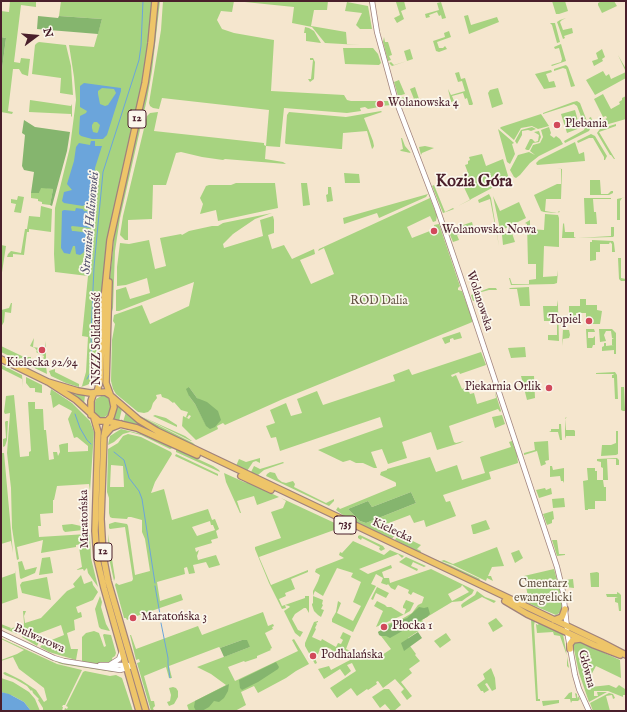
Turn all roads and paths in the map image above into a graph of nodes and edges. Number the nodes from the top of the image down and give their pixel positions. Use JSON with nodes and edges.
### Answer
{"nodes":[{"id":1,"x":155,"y":1,"type":"edge"},
{"id":2,"x":372,"y":1,"type":"edge"},
{"id":3,"x":116,"y":212,"type":"junction"},
{"id":4,"x":1,"y":359,"type":"edge"},
{"id":5,"x":100,"y":381,"type":"junction"},
{"id":6,"x":48,"y":382,"type":"junction"},
{"id":7,"x":85,"y":392,"type":"junction"},
{"id":8,"x":97,"y":392,"type":"junction"},
{"id":9,"x":111,"y":396,"type":"junction"},
{"id":10,"x":93,"y":417,"type":"junction"},
{"id":11,"x":107,"y":421,"type":"junction"},
{"id":12,"x":121,"y":424,"type":"junction"},
{"id":13,"x":104,"y":436,"type":"junction"},
{"id":14,"x":565,"y":609,"type":"junction"},
{"id":15,"x":554,"y":620,"type":"junction"},
{"id":16,"x":567,"y":628,"type":"junction"},
{"id":17,"x":1,"y":633,"type":"edge"},
{"id":18,"x":580,"y":638,"type":"junction"},
{"id":19,"x":570,"y":649,"type":"junction"},
{"id":20,"x":122,"y":651,"type":"junction"},
{"id":21,"x":626,"y":656,"type":"edge"},
{"id":22,"x":107,"y":665,"type":"junction"},
{"id":23,"x":133,"y":665,"type":"junction"},
{"id":24,"x":92,"y":666,"type":"junction"},
{"id":25,"x":126,"y":667,"type":"junction"},
{"id":26,"x":120,"y":670,"type":"junction"},
{"id":27,"x":129,"y":676,"type":"junction"},
{"id":28,"x":139,"y":711,"type":"edge"},
{"id":29,"x":146,"y":711,"type":"edge"},
{"id":30,"x":589,"y":711,"type":"edge"}],
"edges":[{"from":1,"to":3,"type":"main road","name":"NSZZ Solidarność","number":"12"},
{"from":2,"to":14,"type":"street","name":"Wolanowska"},
{"from":3,"to":5,"type":"main road","name":"NSZZ Solidarność","number":"12"},
{"from":3,"to":9,"type":"main road","name":"NSZZ Solidarność","number":"12"},
{"from":4,"to":6,"type":"main road","number":"735"},
{"from":5,"to":7,"type":"main road"},
{"from":5,"to":8,"type":"main road","name":"NSZZ Solidarność","number":"12"},
{"from":6,"to":7,"type":"main road","number":"735"},
{"from":6,"to":10,"type":"main road","number":"735"},
{"from":7,"to":8,"type":"main road","number":"735"},
{"from":8,"to":9,"type":"main road","number":"735"},
{"from":8,"to":10,"type":"main road","number":"12"},
{"from":9,"to":11,"type":"main road","number":"12"},
{"from":9,"to":15,"type":"main road","name":"Kielecka","number":"735"},
{"from":10,"to":11,"type":"main road","number":"735"},
{"from":10,"to":20,"type":"main road","name":"Maratońska","number":"12"},
{"from":11,"to":12,"type":"main road","name":"Kielecka","number":"735"},
{"from":11,"to":13,"type":"main road","name":"Maratońska","number":"12"},
{"from":12,"to":13,"type":"main road"},
{"from":12,"to":16,"type":"main road","name":"Kielecka","number":"735"},
{"from":13,"to":23,"type":"main road","name":"Maratońska","number":"12"},
{"from":14,"to":15,"type":"main road"},
{"from":14,"to":16,"type":"street","name":"Wolanowska"},
{"from":15,"to":16,"type":"main road","name":"Kielecka","number":"735"},
{"from":16,"to":18,"type":"main road","name":"Kielecka","number":"735"},
{"from":16,"to":19,"type":"street","name":"Główna"},
{"from":16,"to":21,"type":"main road","name":"Kielecka","number":"735"},
{"from":17,"to":24,"type":"street","name":"Bulwarowa"},
{"from":18,"to":19,"type":"main road"},
{"from":18,"to":21,"type":"main road","name":"Kielecka","number":"735"},
{"from":19,"to":30,"type":"street","name":"Główna"},
{"from":20,"to":22,"type":"street"},
{"from":20,"to":25,"type":"main road","name":"Maratońska","number":"12"},
{"from":22,"to":24,"type":"street","name":"Bulwarowa"},
{"from":22,"to":25,"type":"street","name":"Bulwarowa"},
{"from":23,"to":25,"type":"street","name":"Bulwarowa"},
{"from":23,"to":29,"type":"main road","name":"Maratońska","number":"12"},
{"from":24,"to":26,"type":"street","name":"Bulwarowa"},
{"from":25,"to":26,"type":"street","name":"Bulwarowa"},
{"from":25,"to":27,"type":"main road","name":"Maratońska","number":"12"},
{"from":26,"to":27,"type":"street"},
{"from":27,"to":28,"type":"main road","name":"Maratońska","number":"12"}]}
